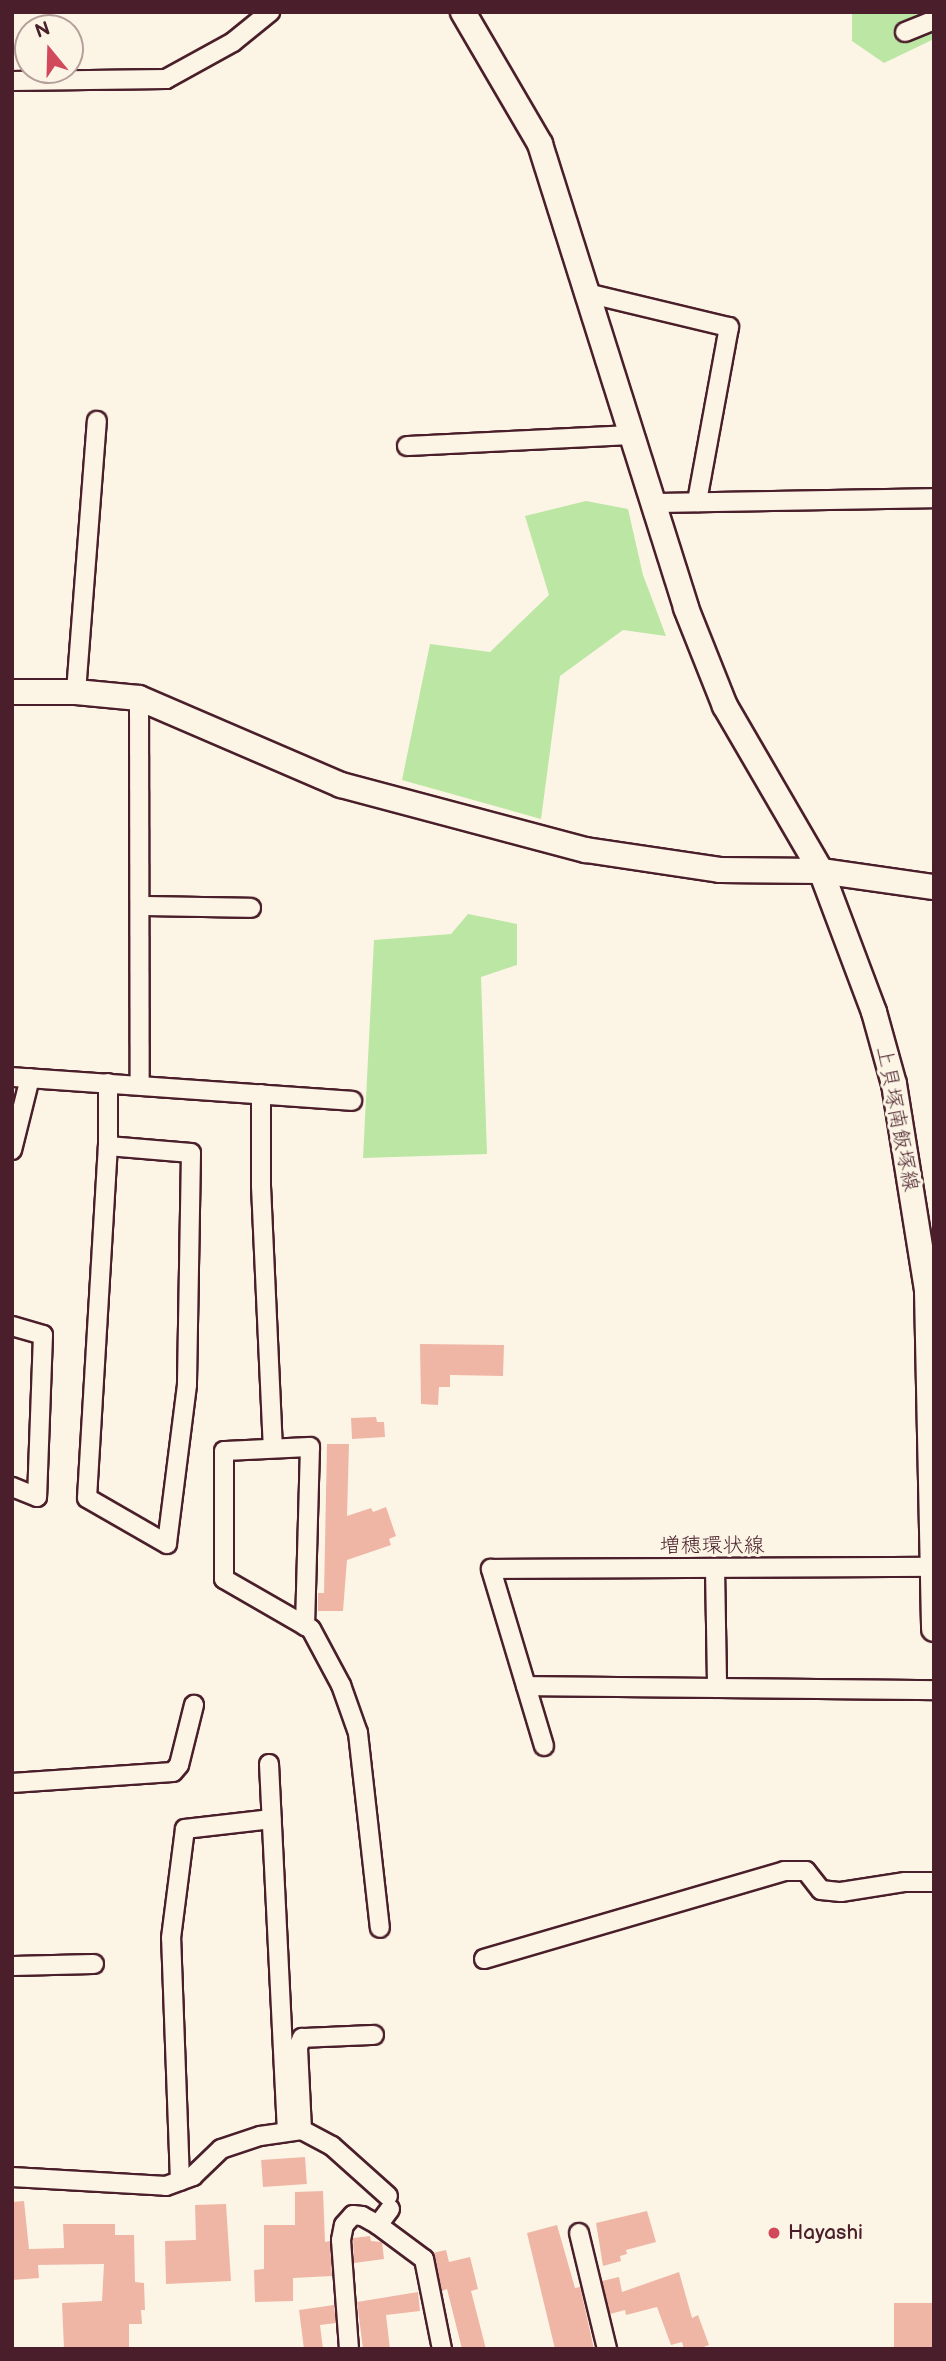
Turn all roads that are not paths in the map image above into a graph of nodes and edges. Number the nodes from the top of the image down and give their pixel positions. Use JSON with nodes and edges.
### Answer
{"nodes":[{"id":1,"x":270,"y":12,"type":"edge"},
{"id":2,"x":463,"y":12,"type":"edge"},
{"id":3,"x":934,"y":20,"type":"edge"},
{"id":4,"x":905,"y":32,"type":"dead end"},
{"id":5,"x":12,"y":81,"type":"edge"},
{"id":6,"x":587,"y":293,"type":"junction"},
{"id":7,"x":97,"y":421,"type":"dead end"},
{"id":8,"x":632,"y":435,"type":"junction"},
{"id":9,"x":407,"y":446,"type":"dead end"},
{"id":10,"x":934,"y":498,"type":"edge"},
{"id":11,"x":697,"y":502,"type":"junction"},
{"id":12,"x":653,"y":503,"type":"junction"},
{"id":13,"x":12,"y":692,"type":"edge"},
{"id":14,"x":76,"y":692,"type":"junction"},
{"id":15,"x":139,"y":698,"type":"junction"},
{"id":16,"x":821,"y":871,"type":"junction"},
{"id":17,"x":934,"y":887,"type":"edge"},
{"id":18,"x":140,"y":906,"type":"junction"},
{"id":19,"x":251,"y":908,"type":"dead end"},
{"id":20,"x":21,"y":1077,"type":"edge"},
{"id":21,"x":108,"y":1083,"type":"junction"},
{"id":22,"x":140,"y":1085,"type":"junction"},
{"id":23,"x":261,"y":1094,"type":"junction"},
{"id":24,"x":352,"y":1101,"type":"dead end"},
{"id":25,"x":108,"y":1146,"type":"junction"},
{"id":26,"x":12,"y":1150,"type":"edge"},
{"id":27,"x":12,"y":1326,"type":"edge"},
{"id":28,"x":273,"y":1448,"type":"junction"},
{"id":29,"x":12,"y":1487,"type":"edge"},
{"id":30,"x":933,"y":1567,"type":"edge"},
{"id":31,"x":715,"y":1568,"type":"junction"},
{"id":32,"x":305,"y":1626,"type":"junction"},
{"id":33,"x":934,"y":1629,"type":"edge"},
{"id":34,"x":526,"y":1686,"type":"junction"},
{"id":35,"x":717,"y":1688,"type":"junction"},
{"id":36,"x":934,"y":1690,"type":"edge"},
{"id":37,"x":194,"y":1704,"type":"dead end"},
{"id":38,"x":544,"y":1746,"type":"dead end"},
{"id":39,"x":269,"y":1764,"type":"dead end"},
{"id":40,"x":12,"y":1783,"type":"edge"},
{"id":41,"x":271,"y":1819,"type":"junction"},
{"id":42,"x":934,"y":1882,"type":"edge"},
{"id":43,"x":380,"y":1928,"type":"dead end"},
{"id":44,"x":484,"y":1959,"type":"dead end"},
{"id":45,"x":94,"y":1964,"type":"dead end"},
{"id":46,"x":12,"y":1966,"type":"edge"},
{"id":47,"x":374,"y":2035,"type":"dead end"},
{"id":48,"x":294,"y":2131,"type":"junction"},
{"id":49,"x":12,"y":2177,"type":"edge"},
{"id":50,"x":180,"y":2181,"type":"junction"},
{"id":51,"x":378,"y":2225,"type":"junction"},
{"id":52,"x":579,"y":2233,"type":"dead end"},
{"id":53,"x":349,"y":2349,"type":"edge"},
{"id":54,"x":442,"y":2349,"type":"edge"},
{"id":55,"x":607,"y":2349,"type":"edge"}],
"edges":[{"from":1,"to":5,"type":"street"},
{"from":2,"to":6,"type":"street","name":"上貝塚南飯塚線"},
{"from":3,"to":4,"type":"street"},
{"from":6,"to":8,"type":"street","name":"上貝塚南飯塚線"},
{"from":6,"to":11,"type":"street"},
{"from":7,"to":14,"type":"street"},
{"from":8,"to":9,"type":"street"},
{"from":8,"to":12,"type":"street","name":"上貝塚南飯塚線"},
{"from":10,"to":11,"type":"street"},
{"from":11,"to":12,"type":"street"},
{"from":12,"to":16,"type":"street","name":"上貝塚南飯塚線"},
{"from":13,"to":14,"type":"street"},
{"from":14,"to":15,"type":"street"},
{"from":15,"to":16,"type":"street"},
{"from":15,"to":18,"type":"street"},
{"from":16,"to":17,"type":"street"},
{"from":16,"to":30,"type":"street","name":"上貝塚南飯塚線"},
{"from":18,"to":19,"type":"street"},
{"from":18,"to":22,"type":"street"},
{"from":20,"to":21,"type":"street"},
{"from":20,"to":26,"type":"street"},
{"from":21,"to":22,"type":"street"},
{"from":21,"to":25,"type":"street"},
{"from":22,"to":23,"type":"street"},
{"from":23,"to":24,"type":"street"},
{"from":23,"to":28,"type":"street"},
{"from":25,"to":25,"type":"street"},
{"from":27,"to":29,"type":"street"},
{"from":28,"to":32,"type":"street"},
{"from":28,"to":32,"type":"street"},
{"from":30,"to":31,"type":"street","name":"増穂環状線"},
{"from":30,"to":33,"type":"street","name":"上貝塚南飯塚線"},
{"from":31,"to":34,"type":"street","name":"増穂環状線"},
{"from":31,"to":35,"type":"street"},
{"from":32,"to":43,"type":"street"},
{"from":34,"to":35,"type":"street"},
{"from":34,"to":38,"type":"street"},
{"from":35,"to":36,"type":"street"},
{"from":37,"to":40,"type":"street"},
{"from":39,"to":41,"type":"street"},
{"from":41,"to":48,"type":"street"},
{"from":41,"to":50,"type":"street"},
{"from":42,"to":44,"type":"street"},
{"from":45,"to":46,"type":"street"},
{"from":47,"to":48,"type":"street"},
{"from":48,"to":50,"type":"street"},
{"from":48,"to":51,"type":"street"},
{"from":49,"to":50,"type":"street"},
{"from":51,"to":53,"type":"street"},
{"from":51,"to":54,"type":"street"},
{"from":52,"to":55,"type":"street"}]}
